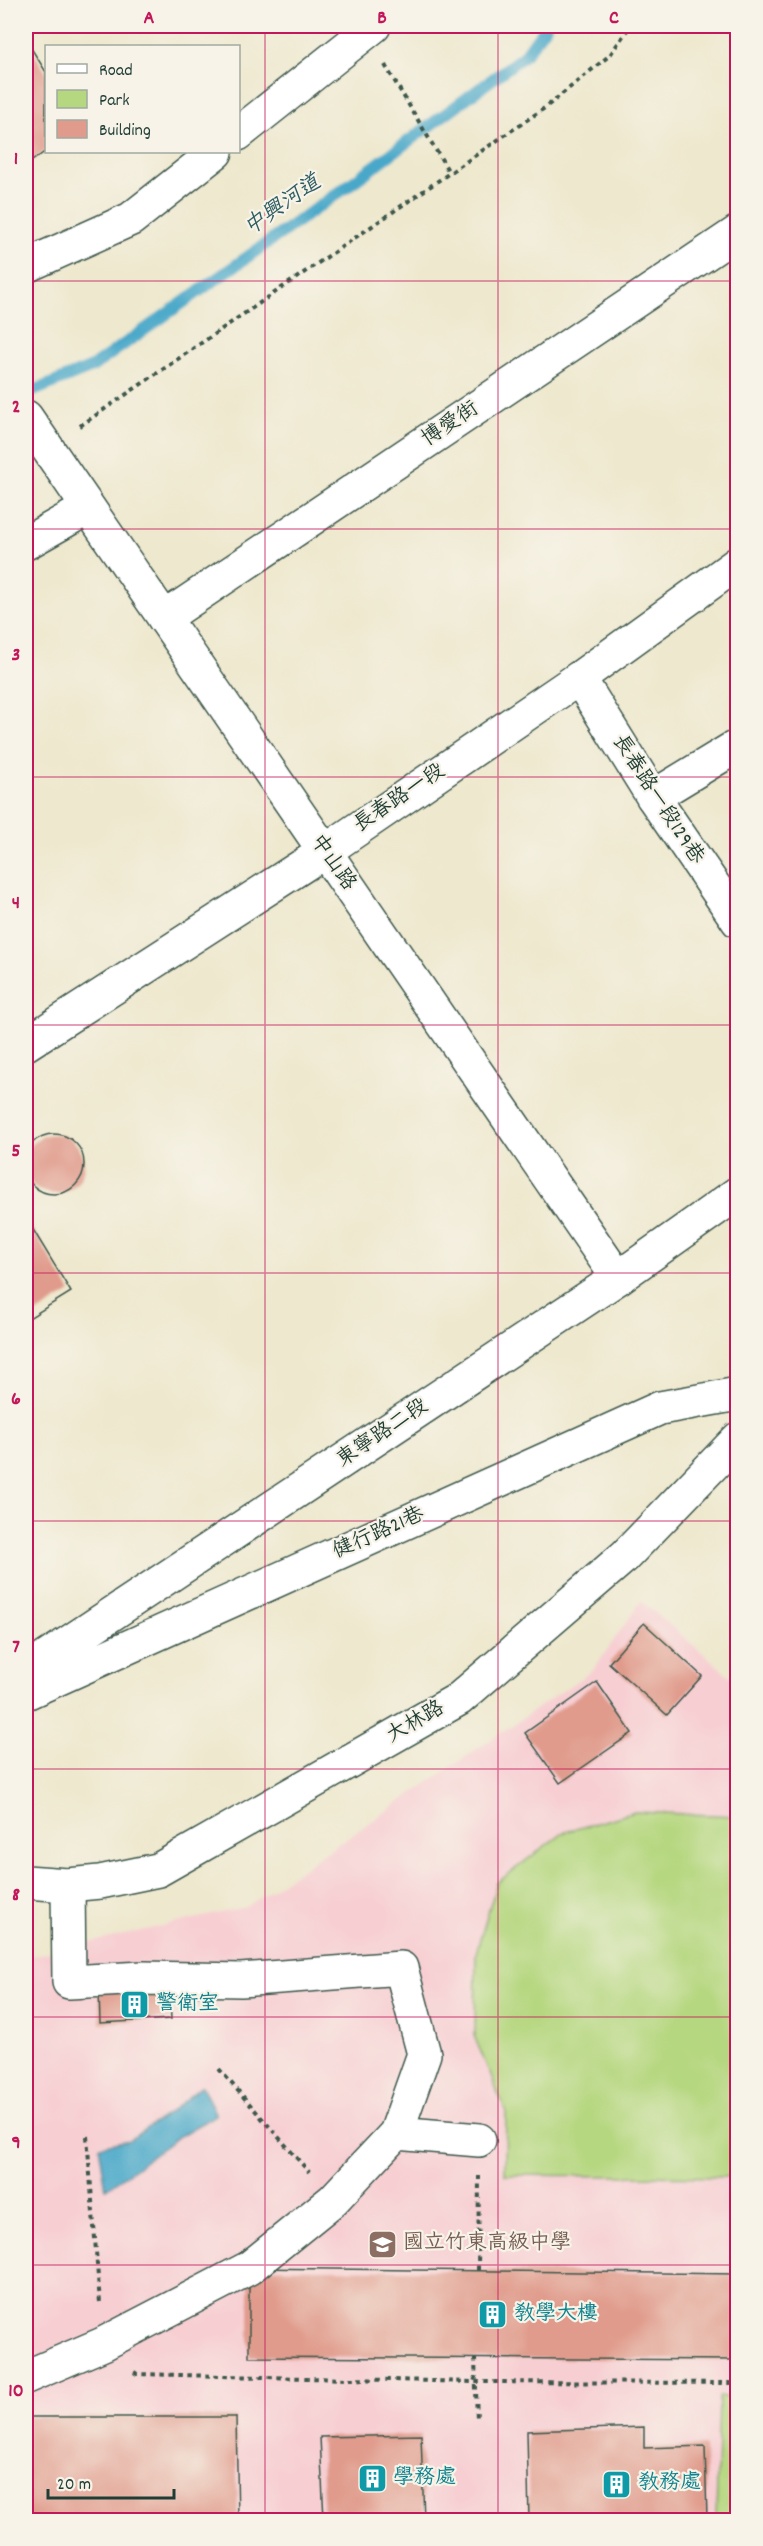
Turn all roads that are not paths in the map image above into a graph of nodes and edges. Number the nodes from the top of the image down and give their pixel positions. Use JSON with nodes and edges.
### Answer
{"nodes":[{"id":1,"x":370,"y":29,"type":"edge"},
{"id":2,"x":240,"y":132,"type":"edge"},
{"id":3,"x":215,"y":153,"type":"edge"},
{"id":4,"x":738,"y":232,"type":"edge"},
{"id":5,"x":26,"y":266,"type":"edge"},
{"id":6,"x":26,"y":417,"type":"edge"},
{"id":7,"x":88,"y":508,"type":"junction"},
{"id":8,"x":26,"y":543,"type":"edge"},
{"id":9,"x":737,"y":566,"type":"edge"},
{"id":10,"x":164,"y":618,"type":"junction"},
{"id":11,"x":579,"y":678,"type":"junction"},
{"id":12,"x":736,"y":750,"type":"edge"},
{"id":13,"x":653,"y":797,"type":"junction"},
{"id":14,"x":324,"y":852,"type":"junction"},
{"id":15,"x":738,"y":921,"type":"edge"},
{"id":16,"x":26,"y":1044,"type":"edge"},
{"id":17,"x":738,"y":1193,"type":"edge"},
{"id":18,"x":618,"y":1278,"type":"junction"},
{"id":19,"x":738,"y":1394,"type":"edge"},
{"id":20,"x":738,"y":1439,"type":"edge"},
{"id":21,"x":26,"y":1671,"type":"edge"},
{"id":22,"x":26,"y":1693,"type":"edge"},
{"id":23,"x":26,"y":1882,"type":"edge"},
{"id":24,"x":68,"y":1886,"type":"junction"},
{"id":25,"x":396,"y":2133,"type":"junction"},
{"id":26,"x":479,"y":2140,"type":"road end"},
{"id":27,"x":26,"y":2377,"type":"edge"}],
"edges":[{"from":1,"to":2,"type":"street"},
{"from":3,"to":5,"type":"street"},
{"from":4,"to":10,"type":"street","name":"博愛街"},
{"from":6,"to":7,"type":"street","name":"中山路"},
{"from":7,"to":8,"type":"street"},
{"from":7,"to":10,"type":"street","name":"中山路"},
{"from":9,"to":11,"type":"street","name":"長春路一段"},
{"from":10,"to":14,"type":"street","name":"中山路"},
{"from":11,"to":13,"type":"street","name":"長春路一段129巷"},
{"from":11,"to":14,"type":"street","name":"長春路一段"},
{"from":12,"to":13,"type":"street"},
{"from":13,"to":15,"type":"street","name":"長春路一段129巷"},
{"from":14,"to":16,"type":"street","name":"長春路一段"},
{"from":14,"to":18,"type":"street","name":"中山路"},
{"from":17,"to":18,"type":"street","name":"東寧路二段"},
{"from":18,"to":21,"type":"street","name":"東寧路二段"},
{"from":19,"to":22,"type":"street","name":"健行路21巷"},
{"from":20,"to":24,"type":"street","name":"大林路"},
{"from":23,"to":24,"type":"street","name":"大林路"},
{"from":24,"to":25,"type":"street"},
{"from":25,"to":26,"type":"street"},
{"from":25,"to":27,"type":"street"}]}
